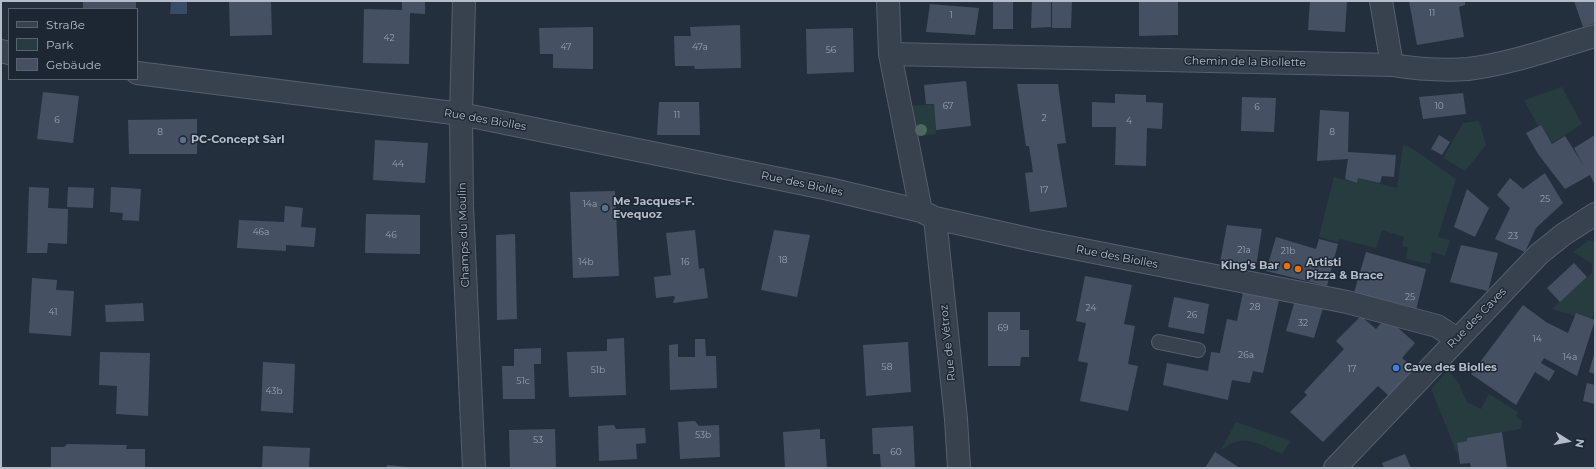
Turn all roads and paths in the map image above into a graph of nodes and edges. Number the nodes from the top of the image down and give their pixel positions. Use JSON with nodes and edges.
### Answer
{"nodes":[{"id":1,"x":464,"y":1,"type":"edge"},
{"id":2,"x":888,"y":1,"type":"edge"},
{"id":3,"x":1381,"y":1,"type":"edge"},
{"id":4,"x":1595,"y":36,"type":"edge"},
{"id":5,"x":890,"y":54,"type":"junction"},
{"id":6,"x":1392,"y":65,"type":"junction"},
{"id":7,"x":138,"y":73,"type":"edge"},
{"id":8,"x":461,"y":114,"type":"junction"},
{"id":9,"x":928,"y":214,"type":"junction"},
{"id":10,"x":1595,"y":214,"type":"edge"},
{"id":11,"x":1457,"y":340,"type":"junction"},
{"id":12,"x":1159,"y":342,"type":"dead end"},
{"id":13,"x":1198,"y":350,"type":"dead end"},
{"id":14,"x":474,"y":468,"type":"edge"},
{"id":15,"x":959,"y":468,"type":"edge"},
{"id":16,"x":1336,"y":468,"type":"edge"}],
"edges":[{"from":1,"to":8,"type":"street","name":"Champs du Moulin"},
{"from":2,"to":5,"type":"street","name":"Rue de Vétroz"},
{"from":3,"to":6,"type":"street"},
{"from":4,"to":6,"type":"street","name":"Chemin de la Biollette"},
{"from":5,"to":6,"type":"street","name":"Chemin de la Biollette"},
{"from":5,"to":9,"type":"street","name":"Rue de Vétroz"},
{"from":7,"to":8,"type":"street","name":"Rue des Biolles"},
{"from":8,"to":9,"type":"street","name":"Rue des Biolles"},
{"from":8,"to":14,"type":"street","name":"Champs du Moulin"},
{"from":9,"to":11,"type":"street","name":"Rue des Biolles"},
{"from":9,"to":15,"type":"street","name":"Rue de Vétroz"},
{"from":10,"to":11,"type":"street","name":"Rue des Caves"},
{"from":11,"to":16,"type":"street","name":"Rue des Caves"},
{"from":12,"to":13,"type":"lane"}]}
